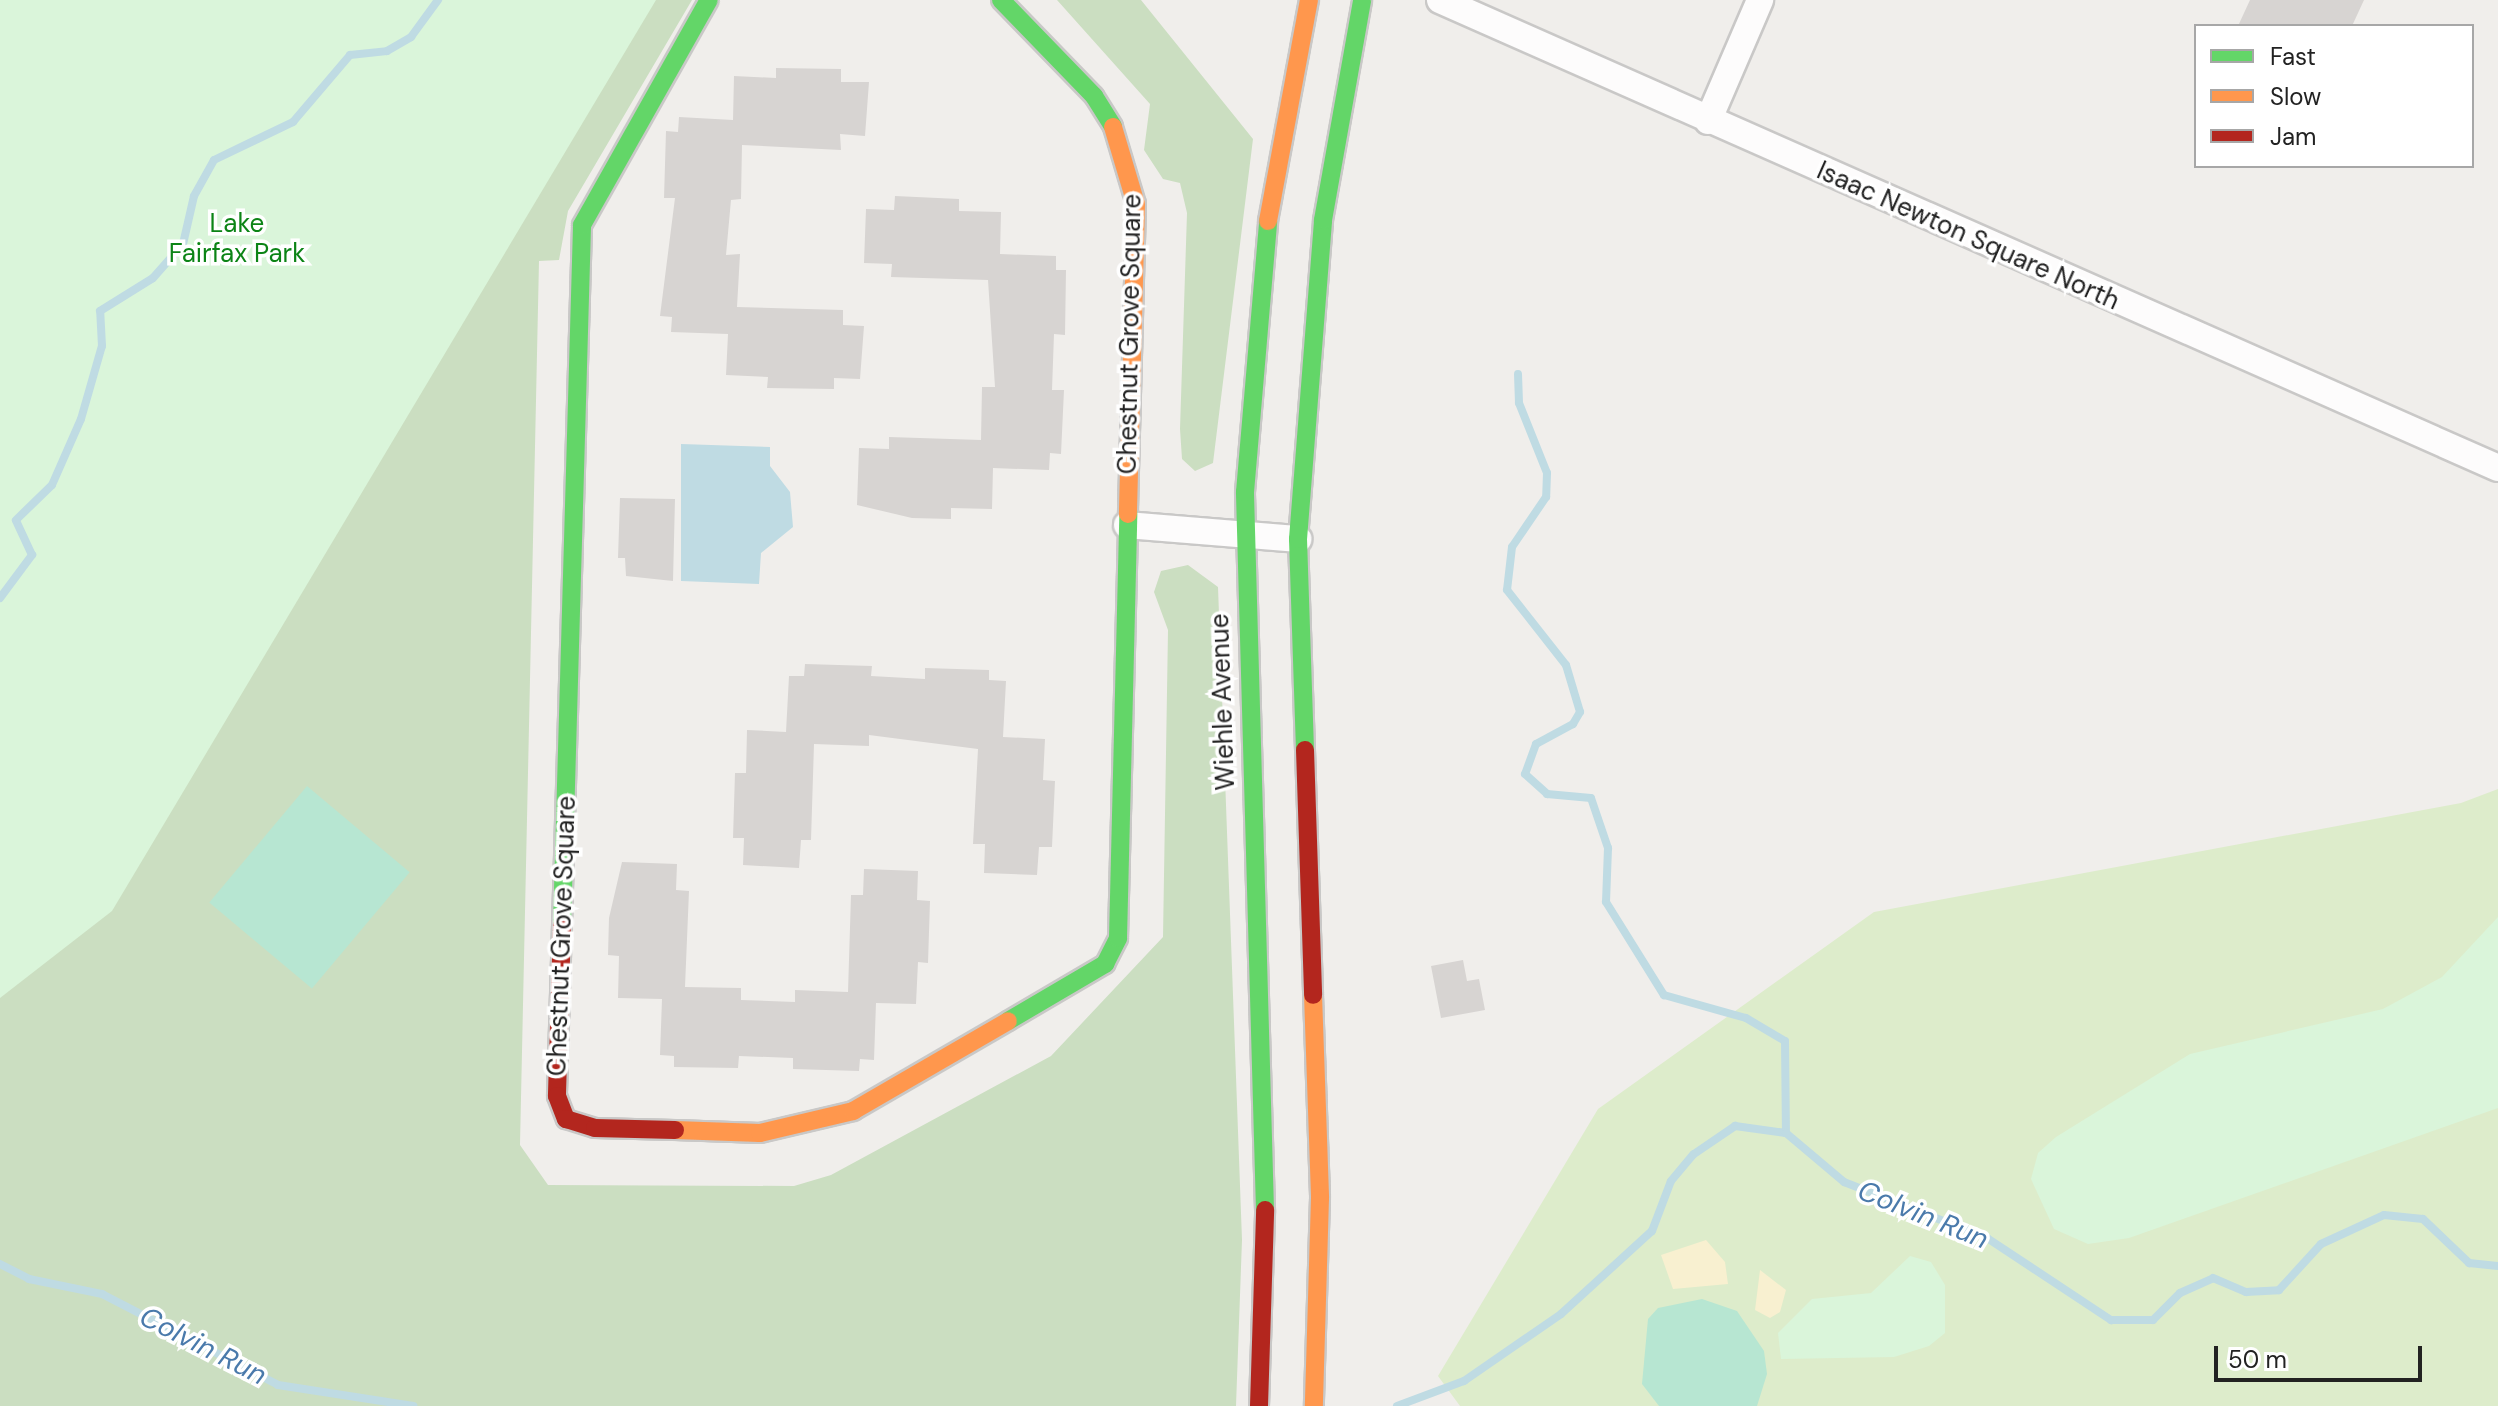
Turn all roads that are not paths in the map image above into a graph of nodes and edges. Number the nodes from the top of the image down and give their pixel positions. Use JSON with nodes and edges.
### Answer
{"nodes":[{"id":1,"x":709,"y":0,"type":"edge"},
{"id":2,"x":1001,"y":0,"type":"edge"},
{"id":3,"x":1309,"y":0,"type":"edge"},
{"id":4,"x":1362,"y":0,"type":"edge"},
{"id":5,"x":1440,"y":0,"type":"edge"},
{"id":6,"x":1760,"y":0,"type":"edge"},
{"id":7,"x":1708,"y":121,"type":"junction"},
{"id":8,"x":2498,"y":468,"type":"edge"},
{"id":9,"x":1127,"y":525,"type":"junction"},
{"id":10,"x":1245,"y":534,"type":"junction"},
{"id":11,"x":1298,"y":539,"type":"junction"},
{"id":12,"x":1259,"y":1406,"type":"edge"},
{"id":13,"x":1314,"y":1406,"type":"edge"}],
"edges":[{"from":1,"to":9,"type":"main road","name":"Chestnut Grove Square"},
{"from":2,"to":9,"type":"main road","name":"Chestnut Grove Square"},
{"from":3,"to":10,"type":"main road","name":"Wiehle Avenue"},
{"from":4,"to":11,"type":"main road"},
{"from":5,"to":7,"type":"street","name":"Isaac Newton Square North"},
{"from":6,"to":7,"type":"street"},
{"from":7,"to":8,"type":"street","name":"Isaac Newton Square North"},
{"from":9,"to":10,"type":"street"},
{"from":10,"to":11,"type":"street"},
{"from":10,"to":12,"type":"main road","name":"Wiehle Avenue"},
{"from":11,"to":13,"type":"main road"}]}
